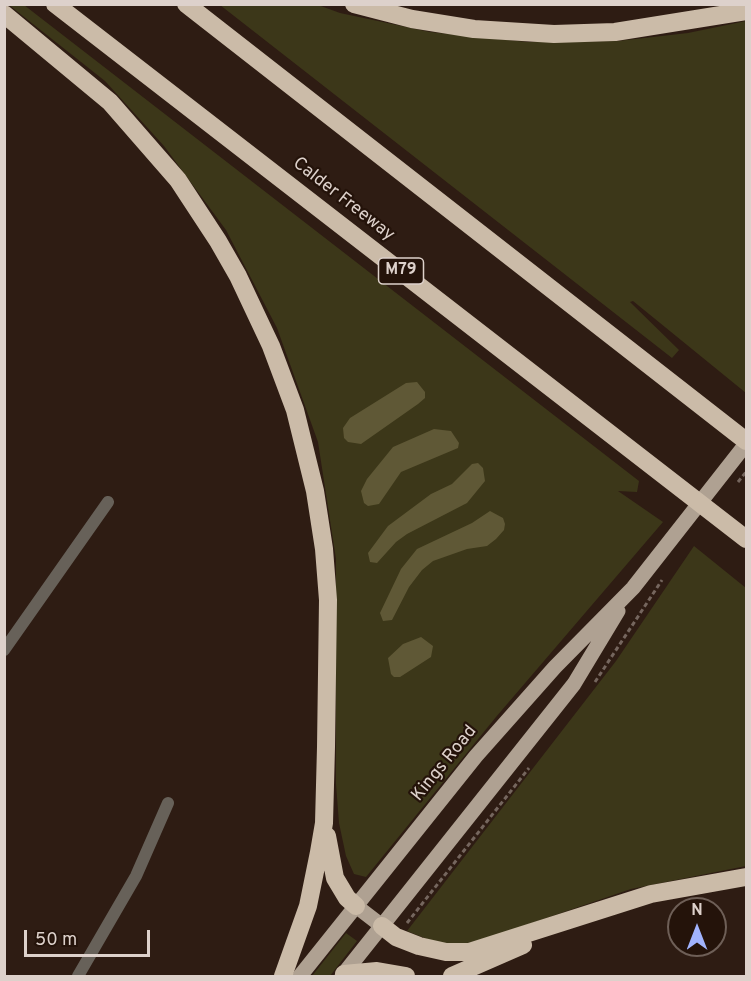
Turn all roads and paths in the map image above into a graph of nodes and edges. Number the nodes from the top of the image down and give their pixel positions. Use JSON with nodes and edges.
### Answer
{"nodes":[{"id":1,"x":55,"y":4,"type":"edge"},
{"id":2,"x":186,"y":4,"type":"edge"},
{"id":3,"x":354,"y":4,"type":"edge"},
{"id":4,"x":747,"y":10,"type":"edge"},
{"id":5,"x":4,"y":14,"type":"edge"},
{"id":6,"x":747,"y":443,"type":"edge"},
{"id":7,"x":108,"y":502,"type":"dead end"},
{"id":8,"x":747,"y":539,"type":"edge"},
{"id":9,"x":633,"y":588,"type":"junction"},
{"id":10,"x":4,"y":650,"type":"edge"},
{"id":11,"x":168,"y":803,"type":"dead end"},
{"id":12,"x":324,"y":822,"type":"junction"},
{"id":13,"x":747,"y":876,"type":"edge"},
{"id":14,"x":356,"y":906,"type":"junction"},
{"id":15,"x":575,"y":918,"type":"junction"},
{"id":16,"x":382,"y":926,"type":"junction"},
{"id":17,"x":343,"y":975,"type":"edge"},
{"id":18,"x":78,"y":976,"type":"edge"},
{"id":19,"x":284,"y":976,"type":"edge"},
{"id":20,"x":300,"y":976,"type":"edge"},
{"id":21,"x":406,"y":976,"type":"edge"},
{"id":22,"x":452,"y":976,"type":"edge"}],
"edges":[{"from":1,"to":8,"type":"highway","name":"Calder Freeway","number":"M79"},
{"from":2,"to":6,"type":"highway"},
{"from":3,"to":4,"type":"highway"},
{"from":5,"to":12,"type":"highway"},
{"from":6,"to":9,"type":"main road","name":"Kings Road"},
{"from":7,"to":10,"type":"street"},
{"from":9,"to":14,"type":"main road","name":"Kings Road"},
{"from":9,"to":16,"type":"main road","name":"Kings Road"},
{"from":11,"to":18,"type":"street"},
{"from":12,"to":14,"type":"highway"},
{"from":12,"to":19,"type":"highway"},
{"from":13,"to":15,"type":"highway"},
{"from":14,"to":16,"type":"main road"},
{"from":14,"to":20,"type":"main road","name":"Kings Road"},
{"from":15,"to":16,"type":"highway"},
{"from":15,"to":22,"type":"highway"},
{"from":16,"to":17,"type":"main road","name":"Kings Road"},
{"from":17,"to":21,"type":"highway"}]}
